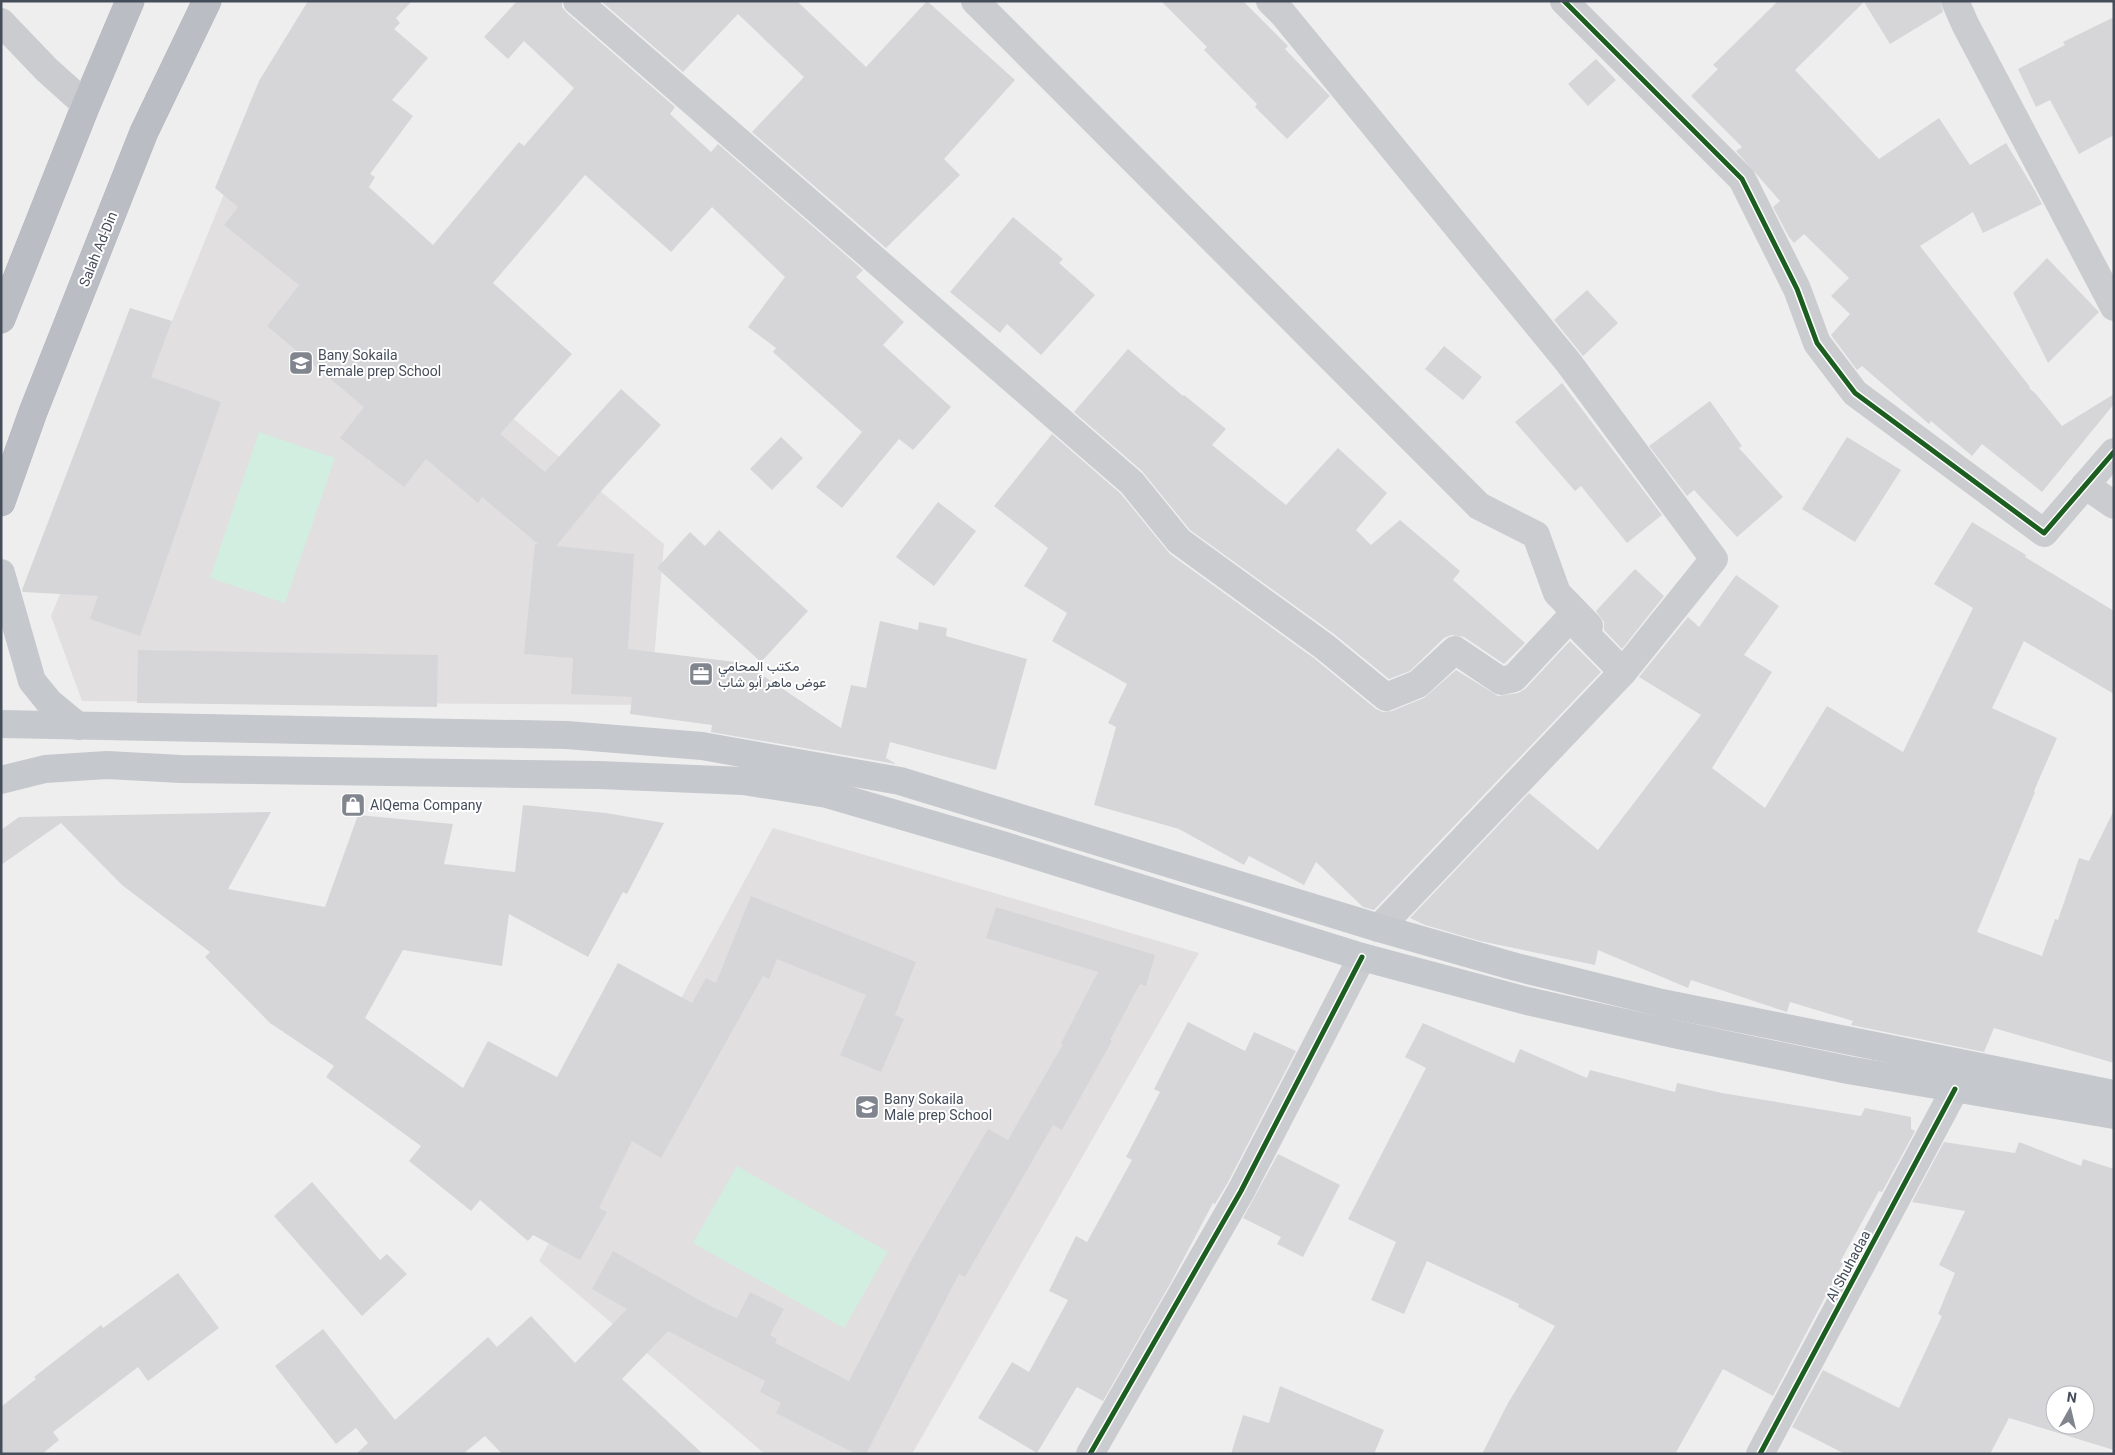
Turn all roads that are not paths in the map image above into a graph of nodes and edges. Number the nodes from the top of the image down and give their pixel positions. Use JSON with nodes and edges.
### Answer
{"nodes":[{"id":1,"x":130,"y":1,"type":"edge"},
{"id":2,"x":207,"y":1,"type":"edge"},
{"id":3,"x":577,"y":1,"type":"edge"},
{"id":4,"x":975,"y":1,"type":"edge"},
{"id":5,"x":1564,"y":1,"type":"edge"},
{"id":6,"x":1955,"y":1,"type":"edge"},
{"id":7,"x":1282,"y":6,"type":"edge"},
{"id":8,"x":1,"y":22,"type":"edge"},
{"id":9,"x":86,"y":105,"type":"junction"},
{"id":10,"x":2114,"y":307,"type":"edge"},
{"id":11,"x":1,"y":319,"type":"edge"},
{"id":12,"x":2114,"y":452,"type":"edge"},
{"id":13,"x":2085,"y":484,"type":"junction"},
{"id":14,"x":1,"y":502,"type":"edge"},
{"id":15,"x":2114,"y":505,"type":"edge"},
{"id":16,"x":1,"y":573,"type":"edge"},
{"id":17,"x":1624,"y":668,"type":"junction"},
{"id":18,"x":1,"y":724,"type":"edge"},
{"id":19,"x":78,"y":726,"type":"junction"},
{"id":20,"x":1,"y":780,"type":"edge"},
{"id":21,"x":1379,"y":928,"type":"junction"},
{"id":22,"x":1362,"y":957,"type":"junction"},
{"id":23,"x":1955,"y":1089,"type":"junction"},
{"id":24,"x":2114,"y":1094,"type":"edge"},
{"id":25,"x":2114,"y":1115,"type":"edge"},
{"id":26,"x":1090,"y":1454,"type":"edge"},
{"id":27,"x":1760,"y":1454,"type":"edge"}],
"edges":[{"from":1,"to":9,"type":"highway"},
{"from":2,"to":14,"type":"highway","name":"Salah Ad-Din"},
{"from":3,"to":17,"type":"street"},
{"from":4,"to":17,"type":"street"},
{"from":5,"to":13,"type":"street"},
{"from":6,"to":10,"type":"street"},
{"from":7,"to":17,"type":"street"},
{"from":8,"to":9,"type":"street"},
{"from":9,"to":11,"type":"highway"},
{"from":12,"to":13,"type":"street"},
{"from":13,"to":15,"type":"street"},
{"from":16,"to":19,"type":"main road"},
{"from":17,"to":21,"type":"street"},
{"from":18,"to":19,"type":"main road"},
{"from":19,"to":21,"type":"main road"},
{"from":20,"to":22,"type":"main road"},
{"from":21,"to":24,"type":"main road"},
{"from":22,"to":23,"type":"main road"},
{"from":22,"to":26,"type":"street"},
{"from":23,"to":25,"type":"main road"},
{"from":23,"to":27,"type":"street","name":"Al Shuhadaa"}]}
